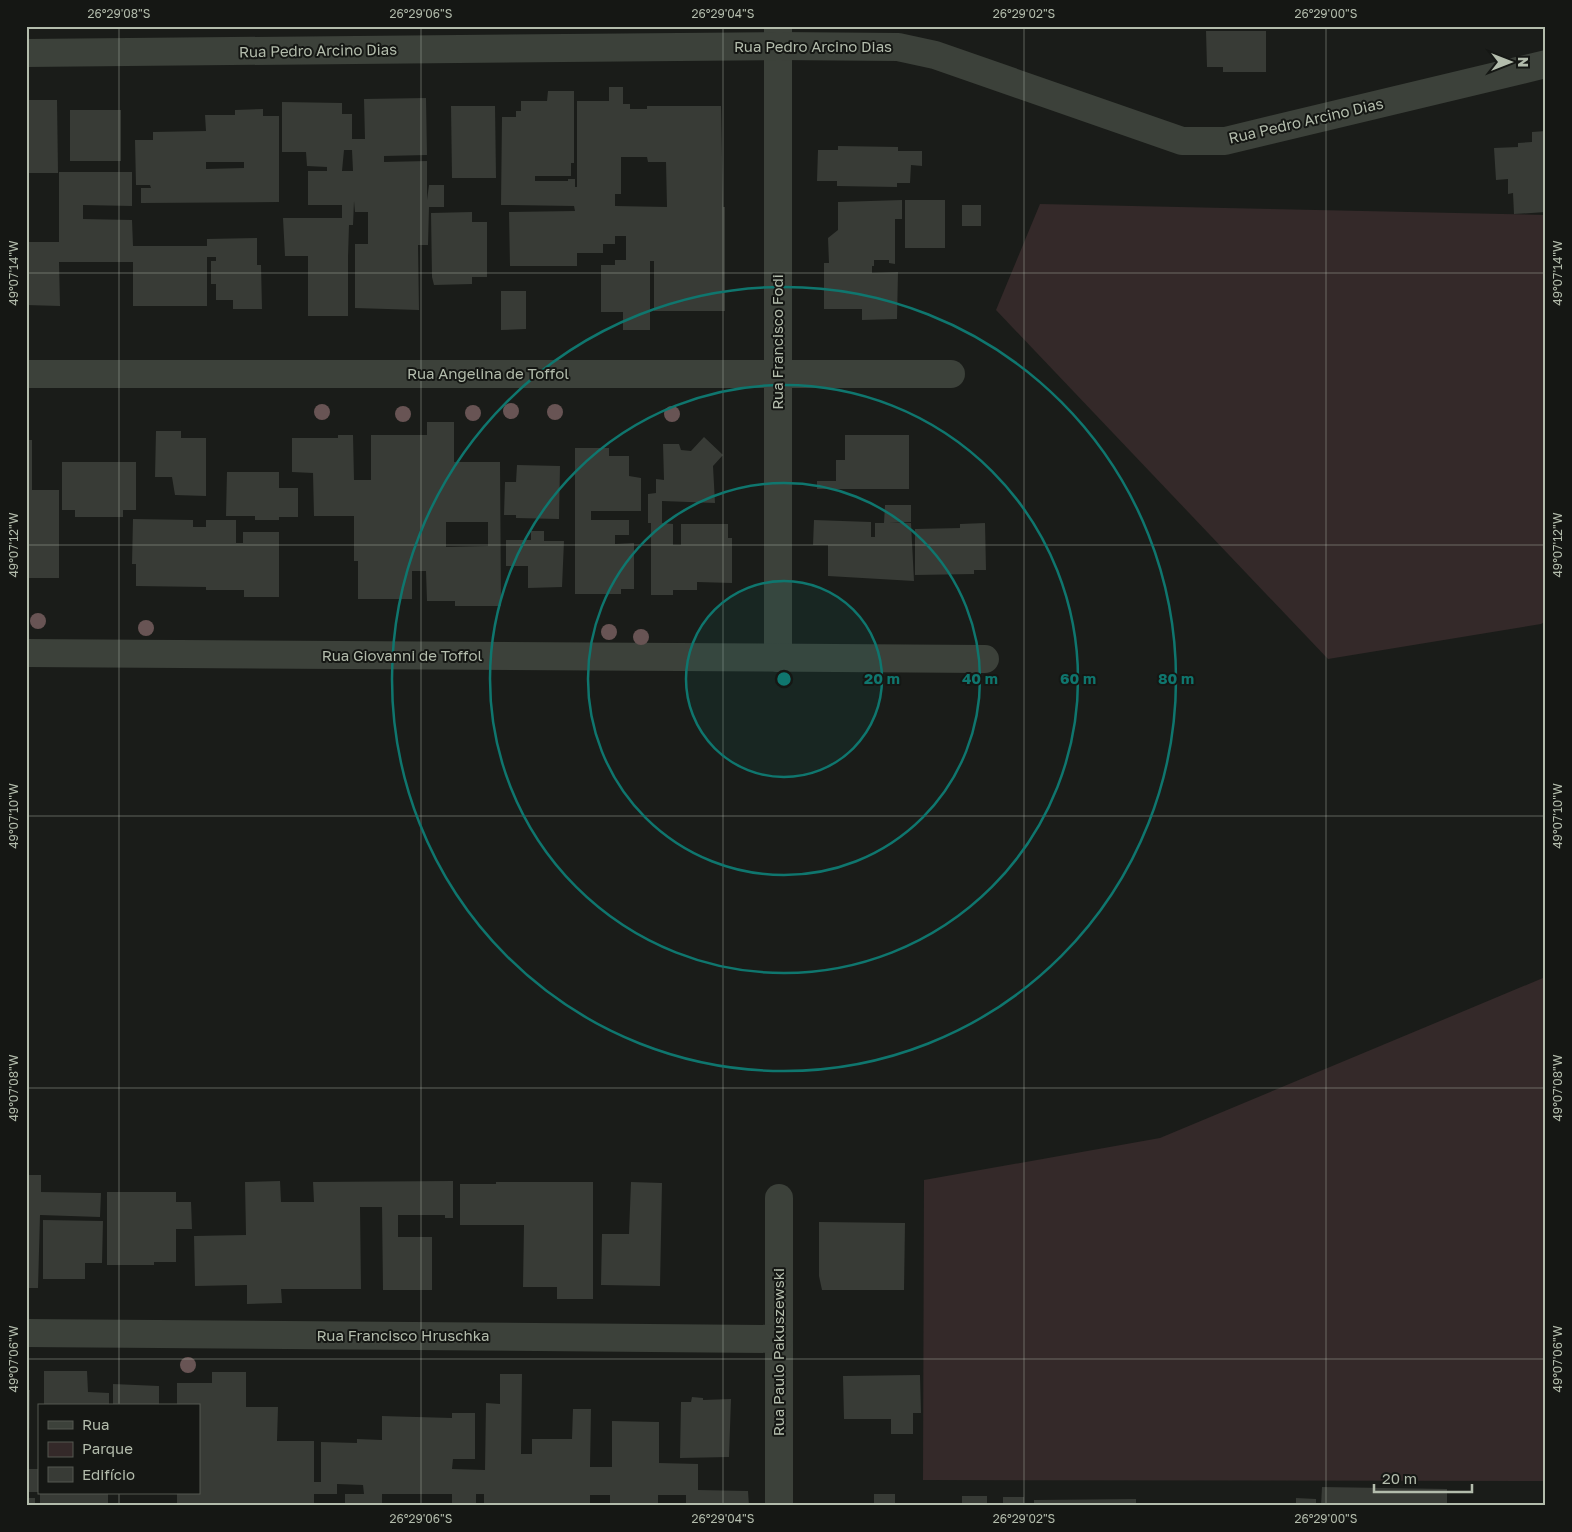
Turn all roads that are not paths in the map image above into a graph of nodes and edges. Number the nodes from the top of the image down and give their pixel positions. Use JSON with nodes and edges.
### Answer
{"nodes":[{"id":1,"x":778,"y":36,"type":"edge"},
{"id":2,"x":26,"y":53,"type":"edge"},
{"id":3,"x":1546,"y":64,"type":"edge"},
{"id":4,"x":26,"y":374,"type":"edge"},
{"id":5,"x":778,"y":374,"type":"junction"},
{"id":6,"x":950,"y":374,"type":"dead end"},
{"id":7,"x":26,"y":653,"type":"edge"},
{"id":8,"x":778,"y":658,"type":"junction"},
{"id":9,"x":985,"y":659,"type":"dead end"},
{"id":10,"x":779,"y":1198,"type":"dead end"},
{"id":11,"x":26,"y":1333,"type":"edge"},
{"id":12,"x":779,"y":1339,"type":"junction"},
{"id":13,"x":779,"y":1506,"type":"edge"}],
"edges":[{"from":1,"to":2,"type":"street","name":"Rua Pedro Arcino Dias"},
{"from":1,"to":3,"type":"street","name":"Rua Pedro Arcino Dias"},
{"from":1,"to":5,"type":"street","name":"Rua Francisco Fodi"},
{"from":4,"to":5,"type":"street","name":"Rua Angelina de Toffol"},
{"from":5,"to":6,"type":"street","name":"Rua Angelina de Toffol"},
{"from":5,"to":8,"type":"street","name":"Rua Francisco Fodi"},
{"from":7,"to":8,"type":"street","name":"Rua Giovanni de Toffol"},
{"from":8,"to":9,"type":"street","name":"Rua Giovanni de Toffol"},
{"from":10,"to":12,"type":"street","name":"Rua Paulo Pakuszewski"},
{"from":11,"to":12,"type":"street","name":"Rua Francisco Hruschka"},
{"from":12,"to":13,"type":"street","name":"Rua Paulo Pakuszewski"}]}
